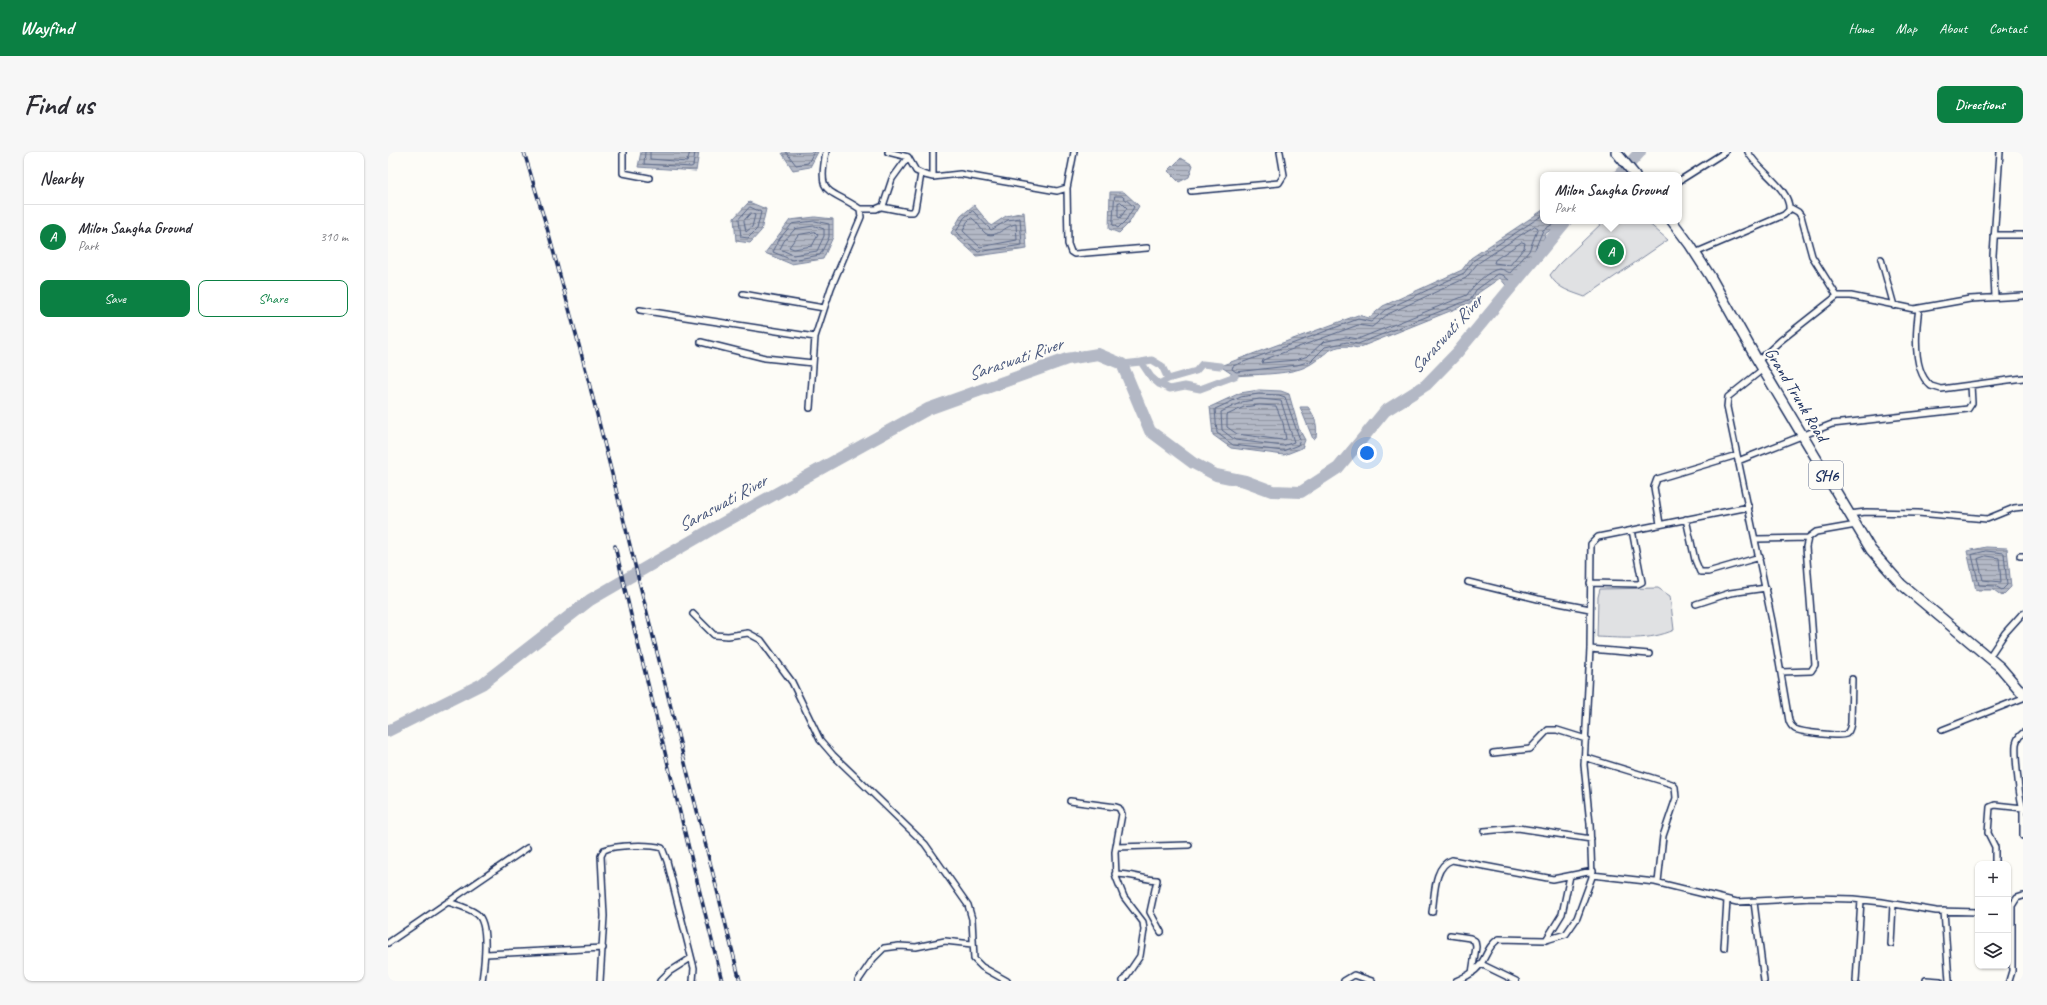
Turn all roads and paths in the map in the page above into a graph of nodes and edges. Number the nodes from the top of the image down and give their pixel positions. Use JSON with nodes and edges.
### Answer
{"nodes":[{"id":1,"x":623,"y":152,"type":"edge"},
{"id":2,"x":826,"y":152,"type":"edge"},
{"id":3,"x":888,"y":152,"type":"edge"},
{"id":4,"x":933,"y":152,"type":"edge"},
{"id":5,"x":1074,"y":152,"type":"edge"},
{"id":6,"x":1280,"y":152,"type":"edge"},
{"id":7,"x":1616,"y":152,"type":"edge"},
{"id":8,"x":1725,"y":152,"type":"edge"},
{"id":9,"x":1748,"y":152,"type":"edge"},
{"id":10,"x":2000,"y":152,"type":"edge"},
{"id":11,"x":908,"y":157,"type":"junction"},
{"id":12,"x":1633,"y":172,"type":"edge"},
{"id":13,"x":921,"y":174,"type":"junction"},
{"id":14,"x":933,"y":177,"type":"junction"},
{"id":15,"x":649,"y":178,"type":"dead end"},
{"id":16,"x":1682,"y":179,"type":"edge"},
{"id":17,"x":1067,"y":188,"type":"junction"},
{"id":18,"x":1191,"y":191,"type":"dead end"},
{"id":19,"x":1789,"y":207,"type":"junction"},
{"id":20,"x":882,"y":208,"type":"junction"},
{"id":21,"x":860,"y":209,"type":"junction"},
{"id":22,"x":1674,"y":224,"type":"edge"},
{"id":23,"x":2023,"y":235,"type":"edge"},
{"id":24,"x":1994,"y":236,"type":"junction"},
{"id":25,"x":1147,"y":248,"type":"dead end"},
{"id":26,"x":1695,"y":252,"type":"junction"},
{"id":27,"x":1881,"y":259,"type":"dead end"},
{"id":28,"x":743,"y":294,"type":"dead end"},
{"id":29,"x":1837,"y":296,"type":"junction"},
{"id":30,"x":2023,"y":296,"type":"edge"},
{"id":31,"x":1995,"y":297,"type":"junction"},
{"id":32,"x":1894,"y":306,"type":"junction"},
{"id":33,"x":824,"y":308,"type":"junction"},
{"id":34,"x":1919,"y":308,"type":"junction"},
{"id":35,"x":640,"y":310,"type":"dead end"},
{"id":36,"x":815,"y":337,"type":"junction"},
{"id":37,"x":700,"y":342,"type":"dead end"},
{"id":38,"x":1758,"y":361,"type":"junction"},
{"id":39,"x":813,"y":364,"type":"junction"},
{"id":40,"x":1763,"y":370,"type":"junction"},
{"id":41,"x":2023,"y":378,"type":"edge"},
{"id":42,"x":1971,"y":385,"type":"junction"},
{"id":43,"x":810,"y":408,"type":"dead end"},
{"id":44,"x":1804,"y":437,"type":"junction"},
{"id":45,"x":1737,"y":455,"type":"junction"},
{"id":46,"x":1738,"y":461,"type":"junction"},
{"id":47,"x":1749,"y":507,"type":"junction"},
{"id":48,"x":2023,"y":507,"type":"edge"},
{"id":49,"x":1849,"y":514,"type":"junction"},
{"id":50,"x":1686,"y":519,"type":"junction"},
{"id":51,"x":1660,"y":524,"type":"junction"},
{"id":52,"x":1856,"y":525,"type":"junction"},
{"id":53,"x":1632,"y":530,"type":"junction"},
{"id":54,"x":1808,"y":538,"type":"junction"},
{"id":55,"x":1756,"y":540,"type":"junction"},
{"id":56,"x":1760,"y":557,"type":"junction"},
{"id":57,"x":1468,"y":582,"type":"dead end"},
{"id":58,"x":1590,"y":583,"type":"junction"},
{"id":59,"x":1766,"y":588,"type":"junction"},
{"id":60,"x":1696,"y":604,"type":"dead end"},
{"id":61,"x":1590,"y":608,"type":"junction"},
{"id":62,"x":2023,"y":613,"type":"edge"},
{"id":63,"x":693,"y":614,"type":"dead end"},
{"id":64,"x":1590,"y":649,"type":"junction"},
{"id":65,"x":1649,"y":654,"type":"dead end"},
{"id":66,"x":1989,"y":657,"type":"junction"},
{"id":67,"x":1781,"y":672,"type":"junction"},
{"id":68,"x":1852,"y":679,"type":"dead end"},
{"id":69,"x":2023,"y":694,"type":"edge"},
{"id":70,"x":2023,"y":698,"type":"edge"},
{"id":71,"x":1942,"y":730,"type":"dead end"},
{"id":72,"x":2023,"y":733,"type":"edge"},
{"id":73,"x":1586,"y":739,"type":"junction"},
{"id":74,"x":1493,"y":753,"type":"dead end"},
{"id":75,"x":1584,"y":758,"type":"junction"},
{"id":76,"x":1070,"y":801,"type":"dead end"},
{"id":77,"x":2023,"y":809,"type":"edge"},
{"id":78,"x":1484,"y":831,"type":"dead end"},
{"id":79,"x":2023,"y":836,"type":"edge"},
{"id":80,"x":1591,"y":839,"type":"junction"},
{"id":81,"x":1189,"y":845,"type":"dead end"},
{"id":82,"x":1116,"y":846,"type":"junction"},
{"id":83,"x":527,"y":848,"type":"dead end"},
{"id":84,"x":1995,"y":861,"type":"edge"},
{"id":85,"x":1593,"y":873,"type":"junction"},
{"id":86,"x":1115,"y":874,"type":"junction"},
{"id":87,"x":1570,"y":876,"type":"junction"},
{"id":88,"x":1658,"y":882,"type":"junction"},
{"id":89,"x":2023,"y":896,"type":"edge"},
{"id":90,"x":1727,"y":900,"type":"junction"},
{"id":91,"x":1860,"y":900,"type":"junction"},
{"id":92,"x":448,"y":902,"type":"junction"},
{"id":93,"x":1754,"y":902,"type":"junction"},
{"id":94,"x":1893,"y":904,"type":"junction"},
{"id":95,"x":2011,"y":907,"type":"edge"},
{"id":96,"x":1944,"y":911,"type":"junction"},
{"id":97,"x":1432,"y":912,"type":"dead end"},
{"id":98,"x":1975,"y":912,"type":"edge"},
{"id":99,"x":1160,"y":932,"type":"dead end"},
{"id":100,"x":2011,"y":933,"type":"edge"},
{"id":101,"x":1450,"y":936,"type":"dead end"},
{"id":102,"x":1546,"y":940,"type":"junction"},
{"id":103,"x":388,"y":943,"type":"edge"},
{"id":104,"x":972,"y":944,"type":"junction"},
{"id":105,"x":1891,"y":944,"type":"dead end"},
{"id":106,"x":603,"y":948,"type":"junction"},
{"id":107,"x":1724,"y":948,"type":"dead end"},
{"id":108,"x":486,"y":954,"type":"junction"},
{"id":109,"x":691,"y":958,"type":"junction"},
{"id":110,"x":1482,"y":964,"type":"junction"},
{"id":111,"x":1472,"y":973,"type":"junction"},
{"id":112,"x":1926,"y":980,"type":"dead end"},
{"id":113,"x":482,"y":981,"type":"edge"},
{"id":114,"x":600,"y":981,"type":"edge"},
{"id":115,"x":660,"y":981,"type":"edge"},
{"id":116,"x":693,"y":981,"type":"edge"},
{"id":117,"x":858,"y":981,"type":"edge"},
{"id":118,"x":1006,"y":981,"type":"edge"},
{"id":119,"x":1123,"y":981,"type":"edge"},
{"id":120,"x":1344,"y":981,"type":"edge"},
{"id":121,"x":1372,"y":981,"type":"edge"},
{"id":122,"x":1456,"y":981,"type":"edge"},
{"id":123,"x":1516,"y":981,"type":"edge"},
{"id":124,"x":1764,"y":981,"type":"edge"},
{"id":125,"x":1856,"y":981,"type":"edge"},
{"id":126,"x":1940,"y":981,"type":"edge"},
{"id":127,"x":1949,"y":981,"type":"edge"},
{"id":128,"x":2009,"y":981,"type":"edge"}],
"edges":[{"from":1,"to":15,"type":"street"},
{"from":2,"to":21,"type":"street"},
{"from":3,"to":11,"type":"street"},
{"from":4,"to":14,"type":"street"},
{"from":5,"to":17,"type":"street"},
{"from":6,"to":18,"type":"street"},
{"from":7,"to":12,"type":"highway"},
{"from":8,"to":16,"type":"street"},
{"from":9,"to":19,"type":"street"},
{"from":10,"to":24,"type":"street"},
{"from":11,"to":13,"type":"street"},
{"from":11,"to":20,"type":"street"},
{"from":13,"to":14,"type":"street"},
{"from":13,"to":20,"type":"street"},
{"from":14,"to":17,"type":"street"},
{"from":17,"to":25,"type":"street"},
{"from":19,"to":26,"type":"street"},
{"from":19,"to":29,"type":"street"},
{"from":20,"to":21,"type":"street"},
{"from":21,"to":33,"type":"street"},
{"from":22,"to":26,"type":"highway","name":"Grand Trunk Road","number":"SH6"},
{"from":23,"to":24,"type":"street"},
{"from":24,"to":31,"type":"street"},
{"from":26,"to":38,"type":"highway","name":"Grand Trunk Road","number":"SH6"},
{"from":27,"to":32,"type":"street"},
{"from":28,"to":33,"type":"street"},
{"from":29,"to":32,"type":"street"},
{"from":29,"to":38,"type":"street"},
{"from":30,"to":31,"type":"street"},
{"from":31,"to":34,"type":"street"},
{"from":32,"to":34,"type":"street"},
{"from":33,"to":36,"type":"street"},
{"from":34,"to":42,"type":"street"},
{"from":35,"to":36,"type":"street"},
{"from":36,"to":39,"type":"street"},
{"from":37,"to":39,"type":"street"},
{"from":38,"to":40,"type":"highway","name":"Grand Trunk Road","number":"SH6"},
{"from":39,"to":43,"type":"street"},
{"from":40,"to":44,"type":"highway","name":"Grand Trunk Road","number":"SH6"},
{"from":40,"to":45,"type":"street"},
{"from":41,"to":42,"type":"street"},
{"from":42,"to":44,"type":"street"},
{"from":44,"to":46,"type":"street"},
{"from":44,"to":49,"type":"highway","name":"Grand Trunk Road","number":"SH6"},
{"from":45,"to":46,"type":"street"},
{"from":45,"to":51,"type":"street"},
{"from":46,"to":47,"type":"street"},
{"from":47,"to":50,"type":"street"},
{"from":47,"to":55,"type":"street"},
{"from":48,"to":49,"type":"street"},
{"from":49,"to":52,"type":"highway","name":"Grand Trunk Road","number":"SH6"},
{"from":50,"to":51,"type":"street"},
{"from":50,"to":56,"type":"street"},
{"from":51,"to":53,"type":"street"},
{"from":52,"to":54,"type":"street"},
{"from":52,"to":66,"type":"highway","name":"Grand Trunk Road","number":"SH6"},
{"from":53,"to":58,"type":"street"},
{"from":53,"to":58,"type":"street"},
{"from":54,"to":55,"type":"street"},
{"from":54,"to":67,"type":"street"},
{"from":55,"to":56,"type":"street"},
{"from":56,"to":59,"type":"street"},
{"from":57,"to":61,"type":"street"},
{"from":58,"to":61,"type":"street"},
{"from":59,"to":60,"type":"street"},
{"from":59,"to":67,"type":"street"},
{"from":61,"to":64,"type":"street"},
{"from":62,"to":66,"type":"street"},
{"from":63,"to":104,"type":"street"},
{"from":64,"to":65,"type":"street"},
{"from":64,"to":73,"type":"street"},
{"from":66,"to":69,"type":"highway","name":"Grand Trunk Road","number":"SH6"},
{"from":67,"to":68,"type":"street"},
{"from":70,"to":71,"type":"street"},
{"from":72,"to":77,"type":"street"},
{"from":73,"to":74,"type":"street"},
{"from":73,"to":75,"type":"street"},
{"from":75,"to":80,"type":"street"},
{"from":75,"to":88,"type":"street"},
{"from":76,"to":82,"type":"street"},
{"from":77,"to":79,"type":"street"},
{"from":77,"to":84,"type":"street"},
{"from":78,"to":80,"type":"street"},
{"from":80,"to":85,"type":"street"},
{"from":81,"to":82,"type":"street"},
{"from":82,"to":86,"type":"street"},
{"from":83,"to":92,"type":"street"},
{"from":85,"to":87,"type":"street"},
{"from":85,"to":88,"type":"street"},
{"from":85,"to":102,"type":"street"},
{"from":86,"to":99,"type":"street"},
{"from":86,"to":119,"type":"street"},
{"from":87,"to":97,"type":"street"},
{"from":87,"to":102,"type":"street"},
{"from":88,"to":90,"type":"street"},
{"from":89,"to":95,"type":"street"},
{"from":90,"to":93,"type":"street"},
{"from":90,"to":107,"type":"street"},
{"from":91,"to":93,"type":"street"},
{"from":91,"to":94,"type":"street"},
{"from":91,"to":125,"type":"street"},
{"from":92,"to":103,"type":"street"},
{"from":92,"to":108,"type":"street"},
{"from":93,"to":124,"type":"street"},
{"from":94,"to":96,"type":"street"},
{"from":94,"to":105,"type":"street"},
{"from":96,"to":98,"type":"street"},
{"from":96,"to":127,"type":"street"},
{"from":100,"to":128,"type":"street"},
{"from":101,"to":111,"type":"street"},
{"from":102,"to":110,"type":"street"},
{"from":104,"to":117,"type":"street"},
{"from":104,"to":118,"type":"street"},
{"from":106,"to":108,"type":"street"},
{"from":106,"to":109,"type":"street"},
{"from":106,"to":114,"type":"street"},
{"from":108,"to":113,"type":"street"},
{"from":109,"to":115,"type":"street"},
{"from":109,"to":116,"type":"street"},
{"from":110,"to":111,"type":"street"},
{"from":110,"to":123,"type":"street"},
{"from":111,"to":122,"type":"street"},
{"from":112,"to":126,"type":"street"},
{"from":120,"to":121,"type":"street"}]}
